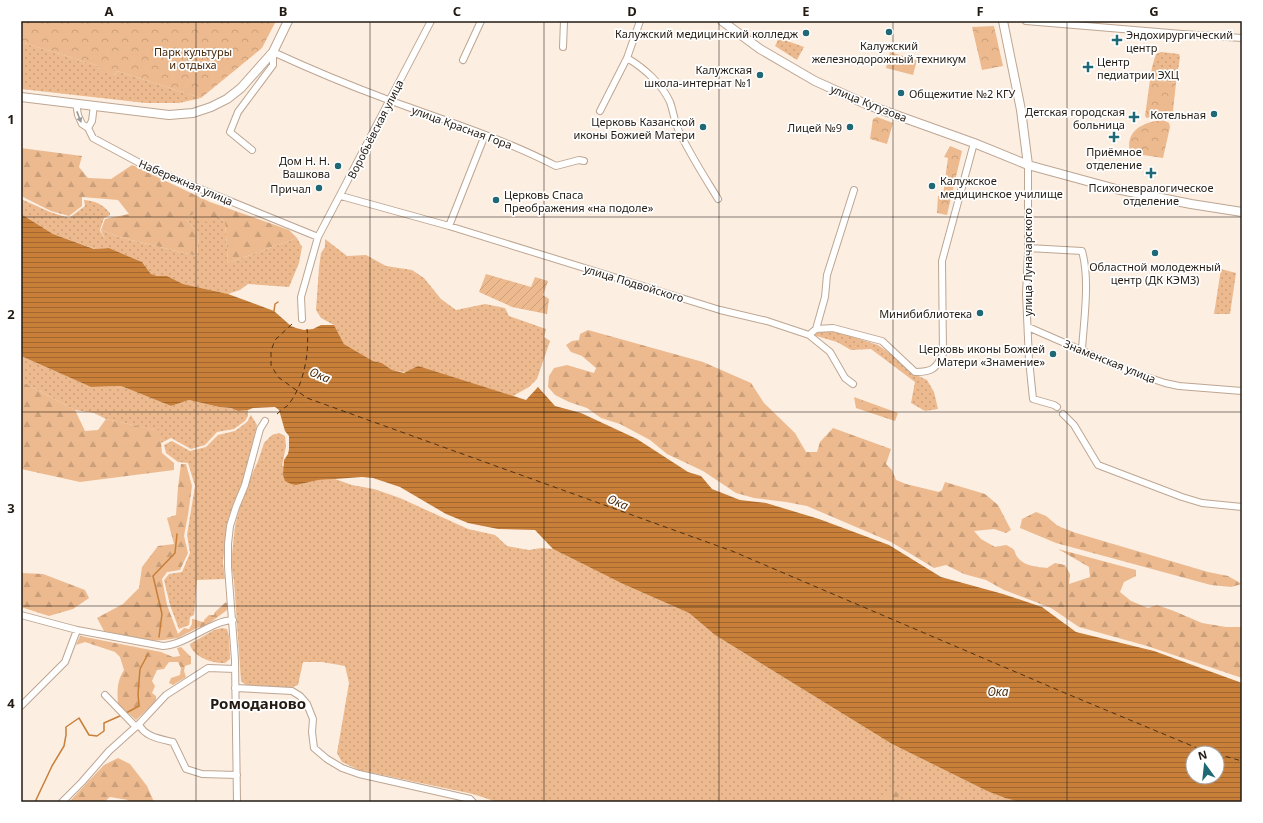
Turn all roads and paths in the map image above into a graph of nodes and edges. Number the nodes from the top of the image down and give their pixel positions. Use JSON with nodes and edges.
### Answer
{"nodes":[{"id":1,"x":288,"y":21,"type":"edge"},
{"id":2,"x":431,"y":21,"type":"edge"},
{"id":3,"x":481,"y":21,"type":"edge"},
{"id":4,"x":564,"y":21,"type":"edge"},
{"id":5,"x":640,"y":21,"type":"edge"},
{"id":6,"x":722,"y":21,"type":"edge"},
{"id":7,"x":1003,"y":21,"type":"edge"},
{"id":8,"x":1026,"y":21,"type":"edge"},
{"id":9,"x":1242,"y":38,"type":"edge"},
{"id":10,"x":563,"y":47,"type":"dead end"},
{"id":11,"x":273,"y":52,"type":"junction"},
{"id":12,"x":627,"y":58,"type":"junction"},
{"id":13,"x":463,"y":60,"type":"dead end"},
{"id":14,"x":21,"y":97,"type":"edge"},
{"id":15,"x":389,"y":100,"type":"junction"},
{"id":16,"x":76,"y":103,"type":"junction"},
{"id":17,"x":94,"y":105,"type":"junction"},
{"id":18,"x":600,"y":111,"type":"dead end"},
{"id":19,"x":88,"y":128,"type":"junction"},
{"id":20,"x":485,"y":135,"type":"junction"},
{"id":21,"x":974,"y":143,"type":"junction"},
{"id":22,"x":252,"y":150,"type":"dead end"},
{"id":23,"x":584,"y":160,"type":"dead end"},
{"id":24,"x":1028,"y":165,"type":"junction"},
{"id":25,"x":854,"y":190,"type":"dead end"},
{"id":26,"x":341,"y":196,"type":"junction"},
{"id":27,"x":718,"y":199,"type":"dead end"},
{"id":28,"x":1242,"y":212,"type":"edge"},
{"id":29,"x":449,"y":226,"type":"junction"},
{"id":30,"x":318,"y":237,"type":"junction"},
{"id":31,"x":1028,"y":248,"type":"junction"},
{"id":32,"x":302,"y":319,"type":"dead end"},
{"id":33,"x":1028,"y":327,"type":"junction"},
{"id":34,"x":816,"y":329,"type":"junction"},
{"id":35,"x":809,"y":335,"type":"junction"},
{"id":36,"x":1082,"y":349,"type":"junction"},
{"id":37,"x":854,"y":384,"type":"dead end"},
{"id":38,"x":1242,"y":391,"type":"edge"},
{"id":39,"x":1057,"y":407,"type":"dead end"},
{"id":40,"x":1063,"y":414,"type":"dead end"},
{"id":41,"x":265,"y":421,"type":"dead end"},
{"id":42,"x":1242,"y":507,"type":"edge"},
{"id":43,"x":21,"y":615,"type":"edge"},
{"id":44,"x":233,"y":620,"type":"junction"},
{"id":45,"x":77,"y":630,"type":"junction"},
{"id":46,"x":235,"y":669,"type":"junction"},
{"id":47,"x":236,"y":688,"type":"junction"},
{"id":48,"x":105,"y":695,"type":"dead end"},
{"id":49,"x":21,"y":706,"type":"edge"},
{"id":50,"x":137,"y":725,"type":"junction"},
{"id":51,"x":237,"y":775,"type":"junction"},
{"id":52,"x":62,"y":802,"type":"edge"},
{"id":53,"x":237,"y":802,"type":"edge"},
{"id":54,"x":473,"y":802,"type":"edge"}],
"edges":[{"from":1,"to":11,"type":"main road"},
{"from":2,"to":15,"type":"street","name":"Воробьёвская улица"},
{"from":3,"to":13,"type":"street"},
{"from":4,"to":10,"type":"street"},
{"from":5,"to":12,"type":"street"},
{"from":6,"to":21,"type":"main road","name":"улица Кутузова"},
{"from":7,"to":24,"type":"main road","name":"улица Луначарского"},
{"from":8,"to":9,"type":"street"},
{"from":11,"to":15,"type":"street","name":"улица Красная Гора"},
{"from":11,"to":17,"type":"main road"},
{"from":11,"to":22,"type":"street"},
{"from":12,"to":18,"type":"street"},
{"from":12,"to":27,"type":"street"},
{"from":14,"to":16,"type":"main road"},
{"from":15,"to":20,"type":"street","name":"улица Красная Гора"},
{"from":15,"to":26,"type":"street","name":"Воробьёвская улица"},
{"from":16,"to":17,"type":"main road"},
{"from":16,"to":19,"type":"street","name":"Набережная улица","one_way":true},
{"from":17,"to":19,"type":"street"},
{"from":19,"to":30,"type":"street","name":"Набережная улица"},
{"from":20,"to":23,"type":"street","name":"улица Красная Гора"},
{"from":20,"to":29,"type":"street"},
{"from":21,"to":24,"type":"main road","name":"улица Кутузова"},
{"from":21,"to":34,"type":"street"},
{"from":24,"to":28,"type":"main road","name":"улица Кутузова"},
{"from":24,"to":31,"type":"street","name":"улица Луначарского"},
{"from":25,"to":34,"type":"street"},
{"from":26,"to":29,"type":"street","name":"улица Подвойского"},
{"from":26,"to":30,"type":"street","name":"Воробьёвская улица"},
{"from":29,"to":35,"type":"street","name":"улица Подвойского"},
{"from":30,"to":32,"type":"street","name":"Воробьёвская улица"},
{"from":31,"to":33,"type":"street","name":"улица Луначарского"},
{"from":31,"to":36,"type":"street"},
{"from":33,"to":36,"type":"street","name":"Знаменская улица"},
{"from":33,"to":39,"type":"street","name":"улица Луначарского"},
{"from":34,"to":35,"type":"street"},
{"from":35,"to":37,"type":"street"},
{"from":36,"to":38,"type":"street","name":"Знаменская улица"},
{"from":40,"to":42,"type":"street"},
{"from":41,"to":44,"type":"street"},
{"from":43,"to":45,"type":"street"},
{"from":44,"to":45,"type":"street"},
{"from":44,"to":46,"type":"street"},
{"from":45,"to":49,"type":"street"},
{"from":46,"to":47,"type":"street"},
{"from":46,"to":50,"type":"street"},
{"from":47,"to":51,"type":"street"},
{"from":47,"to":54,"type":"street"},
{"from":48,"to":50,"type":"street"},
{"from":50,"to":51,"type":"street"},
{"from":50,"to":52,"type":"street"},
{"from":51,"to":53,"type":"street"}]}
